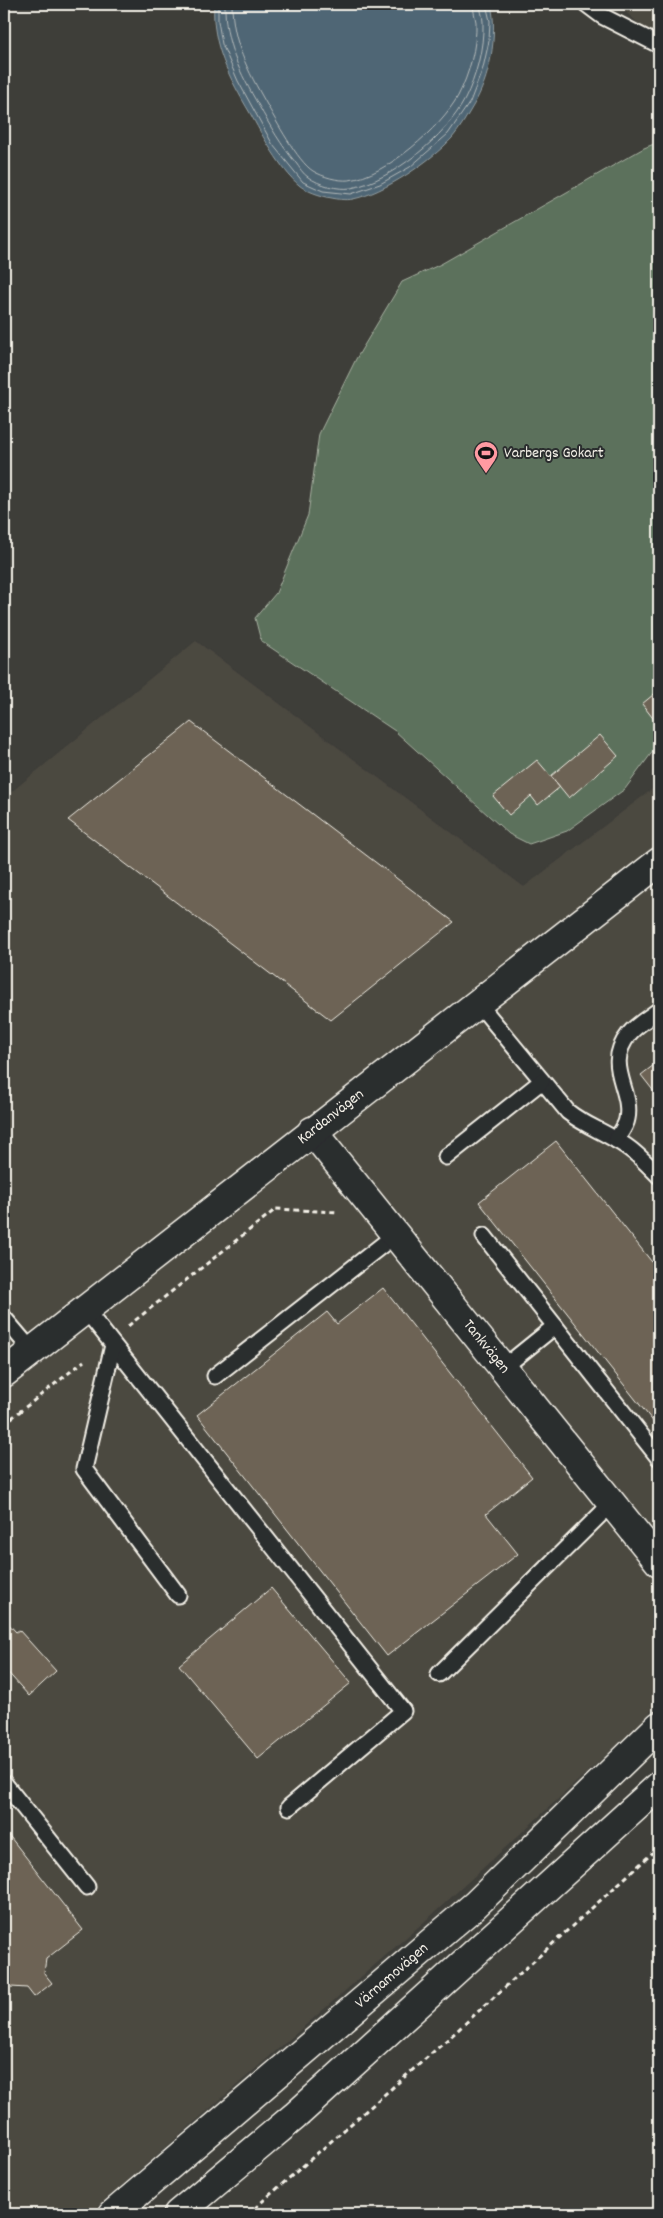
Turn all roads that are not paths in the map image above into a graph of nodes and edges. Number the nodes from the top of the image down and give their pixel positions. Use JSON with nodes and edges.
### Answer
{"nodes":[{"id":1,"x":586,"y":4,"type":"edge"},
{"id":2,"x":659,"y":45,"type":"edge"},
{"id":3,"x":659,"y":862,"type":"edge"},
{"id":4,"x":478,"y":1003,"type":"junction"},
{"id":5,"x":659,"y":1010,"type":"edge"},
{"id":6,"x":542,"y":1081,"type":"junction"},
{"id":7,"x":312,"y":1131,"type":"junction"},
{"id":8,"x":616,"y":1140,"type":"junction"},
{"id":9,"x":446,"y":1156,"type":"dead end"},
{"id":10,"x":659,"y":1176,"type":"edge"},
{"id":11,"x":395,"y":1235,"type":"junction"},
{"id":12,"x":484,"y":1236,"type":"dead end"},
{"id":13,"x":85,"y":1309,"type":"junction"},
{"id":14,"x":4,"y":1318,"type":"edge"},
{"id":15,"x":555,"y":1326,"type":"junction"},
{"id":16,"x":112,"y":1343,"type":"junction"},
{"id":17,"x":32,"y":1351,"type":"junction"},
{"id":18,"x":503,"y":1368,"type":"junction"},
{"id":19,"x":4,"y":1373,"type":"edge"},
{"id":20,"x":215,"y":1376,"type":"dead end"},
{"id":21,"x":659,"y":1458,"type":"edge"},
{"id":22,"x":612,"y":1503,"type":"junction"},
{"id":23,"x":659,"y":1562,"type":"edge"},
{"id":24,"x":178,"y":1595,"type":"dead end"},
{"id":25,"x":439,"y":1674,"type":"dead end"},
{"id":26,"x":659,"y":1726,"type":"edge"},
{"id":27,"x":4,"y":1783,"type":"edge"},
{"id":28,"x":659,"y":1786,"type":"edge"},
{"id":29,"x":289,"y":1807,"type":"dead end"},
{"id":30,"x":87,"y":1887,"type":"dead end"},
{"id":31,"x":113,"y":2214,"type":"edge"},
{"id":32,"x":178,"y":2214,"type":"edge"}],
"edges":[{"from":1,"to":2,"type":"lane"},
{"from":3,"to":4,"type":"street","name":"Kardanvägen"},
{"from":4,"to":6,"type":"lane"},
{"from":4,"to":7,"type":"street","name":"Kardanvägen"},
{"from":5,"to":8,"type":"lane"},
{"from":6,"to":8,"type":"lane"},
{"from":6,"to":9,"type":"lane"},
{"from":7,"to":11,"type":"street","name":"Tankvägen"},
{"from":7,"to":13,"type":"street","name":"Kardanvägen"},
{"from":8,"to":10,"type":"lane"},
{"from":11,"to":18,"type":"street","name":"Tankvägen"},
{"from":11,"to":20,"type":"lane"},
{"from":12,"to":15,"type":"lane"},
{"from":13,"to":16,"type":"lane"},
{"from":13,"to":17,"type":"street","name":"Kardanvägen"},
{"from":14,"to":17,"type":"lane"},
{"from":15,"to":18,"type":"lane"},
{"from":15,"to":21,"type":"lane"},
{"from":16,"to":24,"type":"lane"},
{"from":16,"to":29,"type":"lane"},
{"from":17,"to":19,"type":"street","name":"Kardanvägen"},
{"from":18,"to":22,"type":"street","name":"Tankvägen"},
{"from":22,"to":23,"type":"street","name":"Tankvägen"},
{"from":22,"to":25,"type":"lane"},
{"from":26,"to":31,"type":"street","name":"Värnamovägen"},
{"from":27,"to":30,"type":"lane"},
{"from":28,"to":32,"type":"street"}]}
